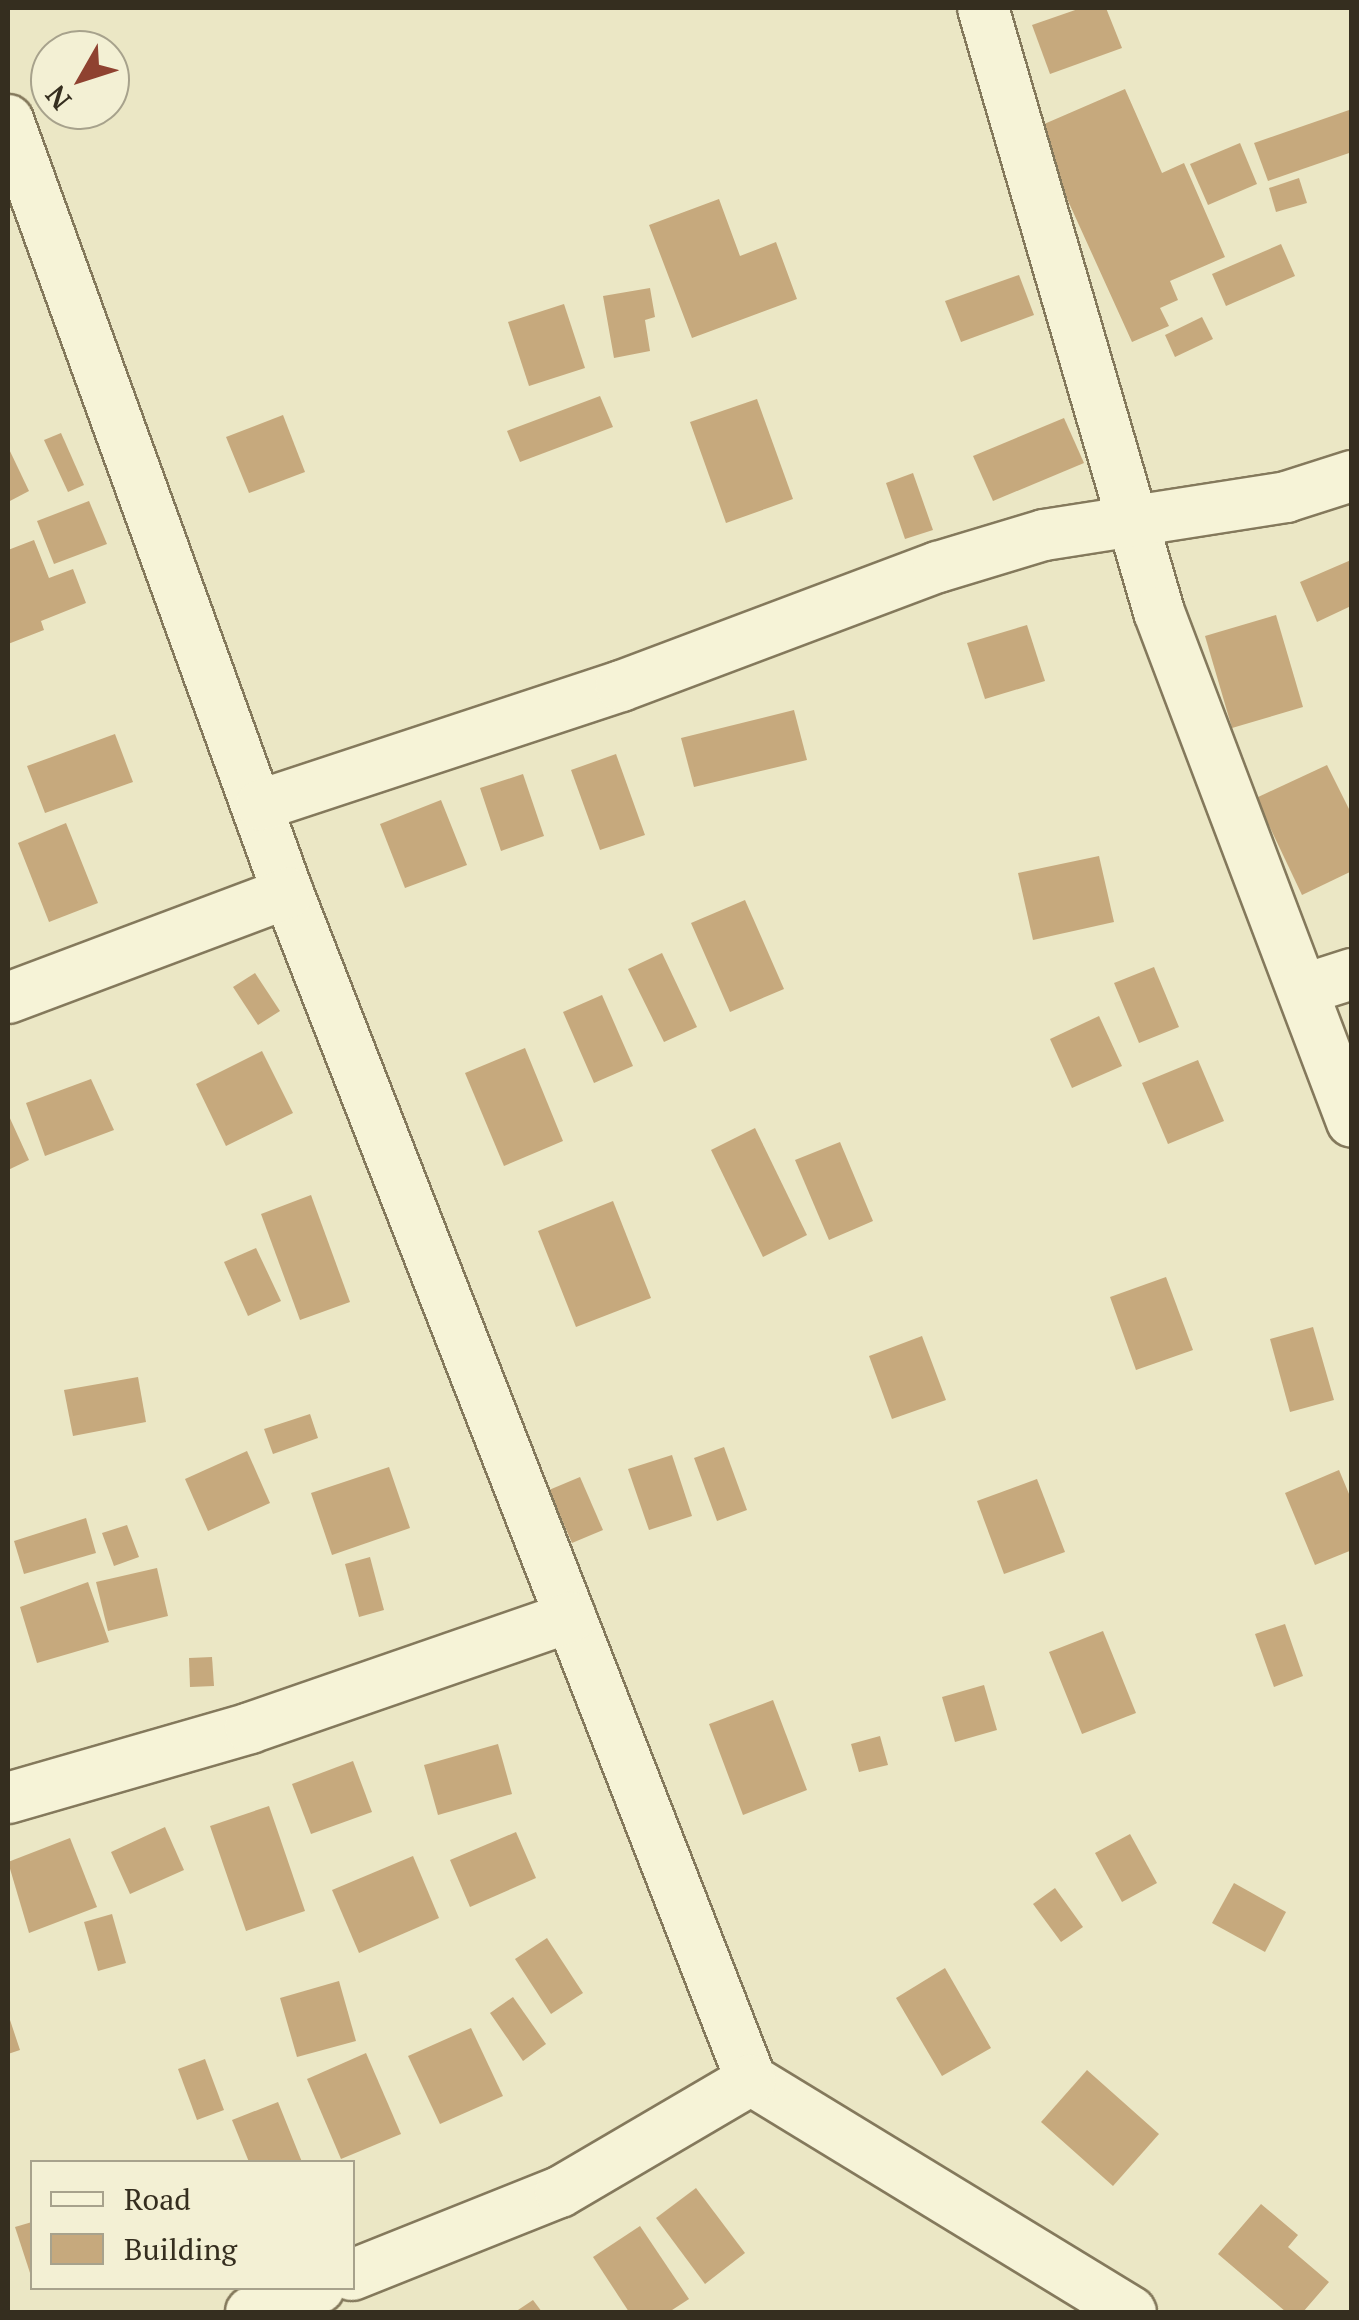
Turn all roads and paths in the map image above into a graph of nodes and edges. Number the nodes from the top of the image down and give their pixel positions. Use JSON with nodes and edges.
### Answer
{"nodes":[{"id":1,"x":983,"y":8,"type":"edge"},
{"id":2,"x":8,"y":120,"type":"edge"},
{"id":3,"x":1352,"y":476,"type":"edge"},
{"id":4,"x":1134,"y":518,"type":"junction"},
{"id":5,"x":260,"y":804,"type":"junction"},
{"id":6,"x":288,"y":893,"type":"junction"},
{"id":7,"x":1352,"y":974,"type":"edge"},
{"id":8,"x":1305,"y":989,"type":"junction"},
{"id":9,"x":8,"y":998,"type":"edge"},
{"id":10,"x":1352,"y":1122,"type":"edge"},
{"id":11,"x":570,"y":1617,"type":"junction"},
{"id":12,"x":8,"y":1798,"type":"edge"},
{"id":13,"x":751,"y":2080,"type":"junction"},
{"id":14,"x":355,"y":2274,"type":"edge"},
{"id":15,"x":312,"y":2290,"type":"edge"},
{"id":16,"x":251,"y":2312,"type":"edge"},
{"id":17,"x":1131,"y":2312,"type":"edge"}],
"edges":[{"from":1,"to":4,"type":"street"},
{"from":2,"to":5,"type":"street"},
{"from":3,"to":4,"type":"street"},
{"from":4,"to":5,"type":"street"},
{"from":4,"to":8,"type":"street"},
{"from":5,"to":6,"type":"street"},
{"from":6,"to":9,"type":"street"},
{"from":6,"to":11,"type":"street"},
{"from":7,"to":8,"type":"street"},
{"from":8,"to":10,"type":"street"},
{"from":11,"to":12,"type":"street"},
{"from":11,"to":13,"type":"street"},
{"from":13,"to":14,"type":"street"},
{"from":13,"to":17,"type":"street"},
{"from":15,"to":16,"type":"street"}]}
